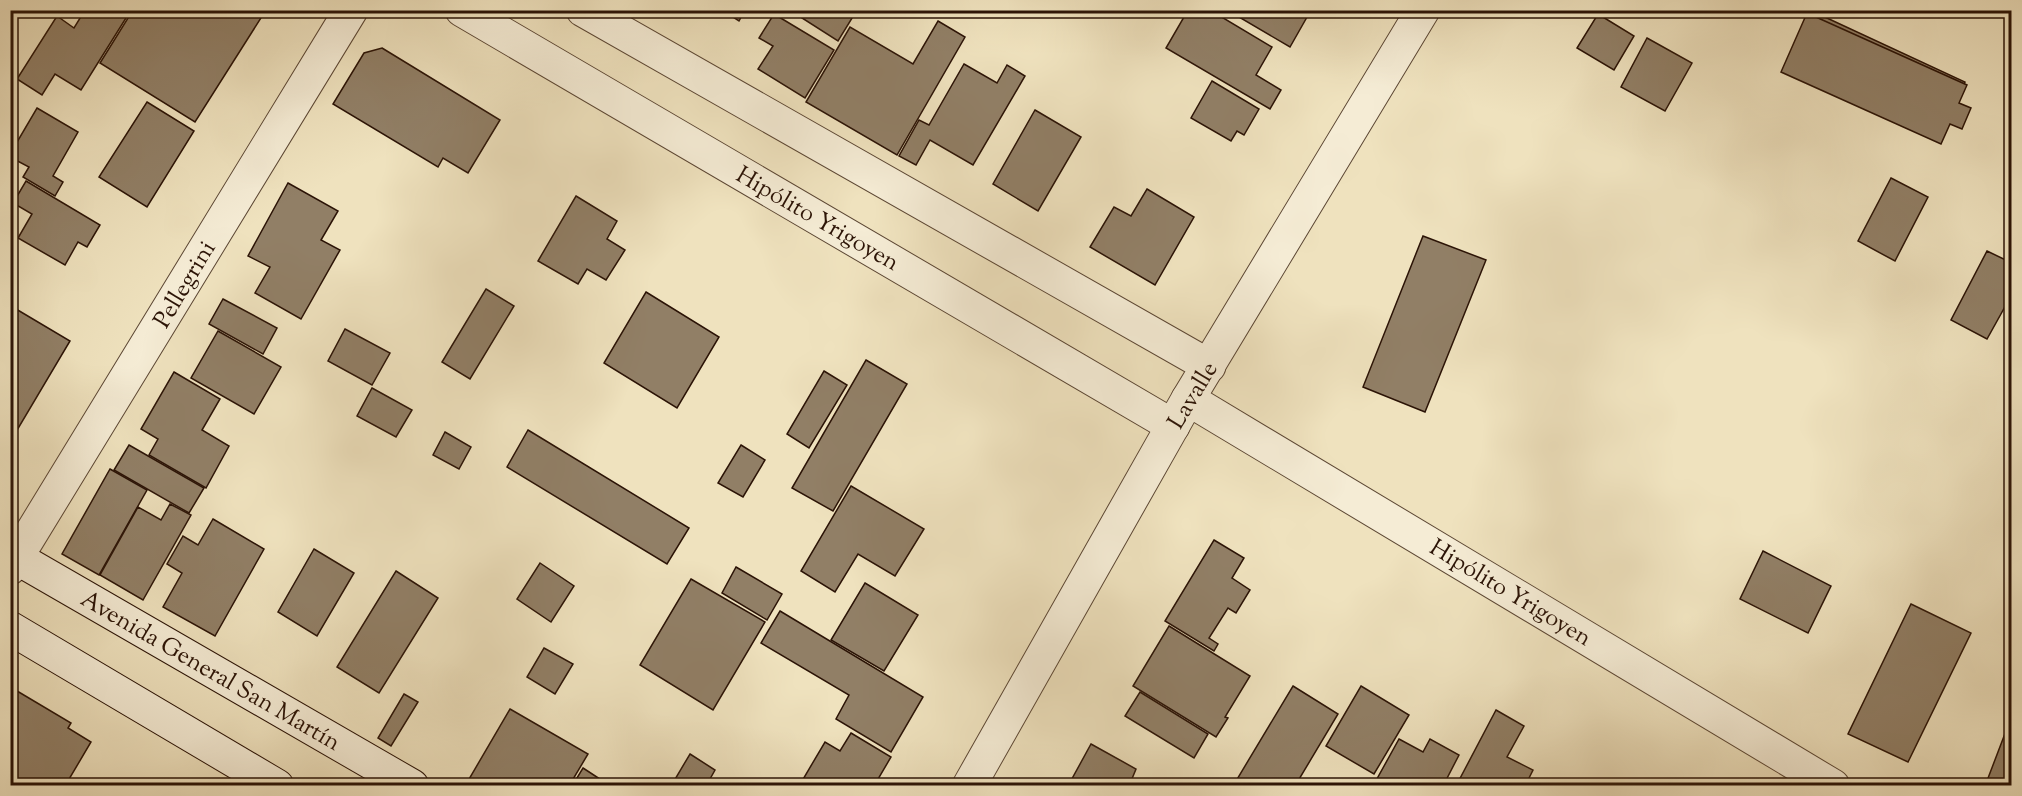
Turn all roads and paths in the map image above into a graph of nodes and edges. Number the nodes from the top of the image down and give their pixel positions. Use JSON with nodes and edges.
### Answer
{"nodes":[{"id":1,"x":351,"y":10,"type":"edge"},
{"id":2,"x":462,"y":10,"type":"edge"},
{"id":3,"x":584,"y":10,"type":"edge"},
{"id":4,"x":1423,"y":10,"type":"edge"},
{"id":5,"x":1209,"y":366,"type":"junction"},
{"id":6,"x":1181,"y":413,"type":"junction"},
{"id":7,"x":13,"y":560,"type":"edge"},
{"id":8,"x":10,"y":628,"type":"edge"},
{"id":9,"x":277,"y":786,"type":"edge"},
{"id":10,"x":412,"y":786,"type":"edge"},
{"id":11,"x":969,"y":786,"type":"edge"},
{"id":12,"x":1833,"y":786,"type":"edge"}],
"edges":[{"from":1,"to":7,"type":"street","name":"Pellegrini"},
{"from":2,"to":6,"type":"street","name":"Hipólito Yrigoyen"},
{"from":3,"to":5,"type":"street"},
{"from":4,"to":5,"type":"street","name":"Lavalle"},
{"from":5,"to":6,"type":"street","name":"Lavalle"},
{"from":6,"to":11,"type":"street","name":"Lavalle"},
{"from":6,"to":12,"type":"street","name":"Hipólito Yrigoyen"},
{"from":7,"to":10,"type":"street","name":"Avenida General San Martín"},
{"from":8,"to":9,"type":"street"}]}
